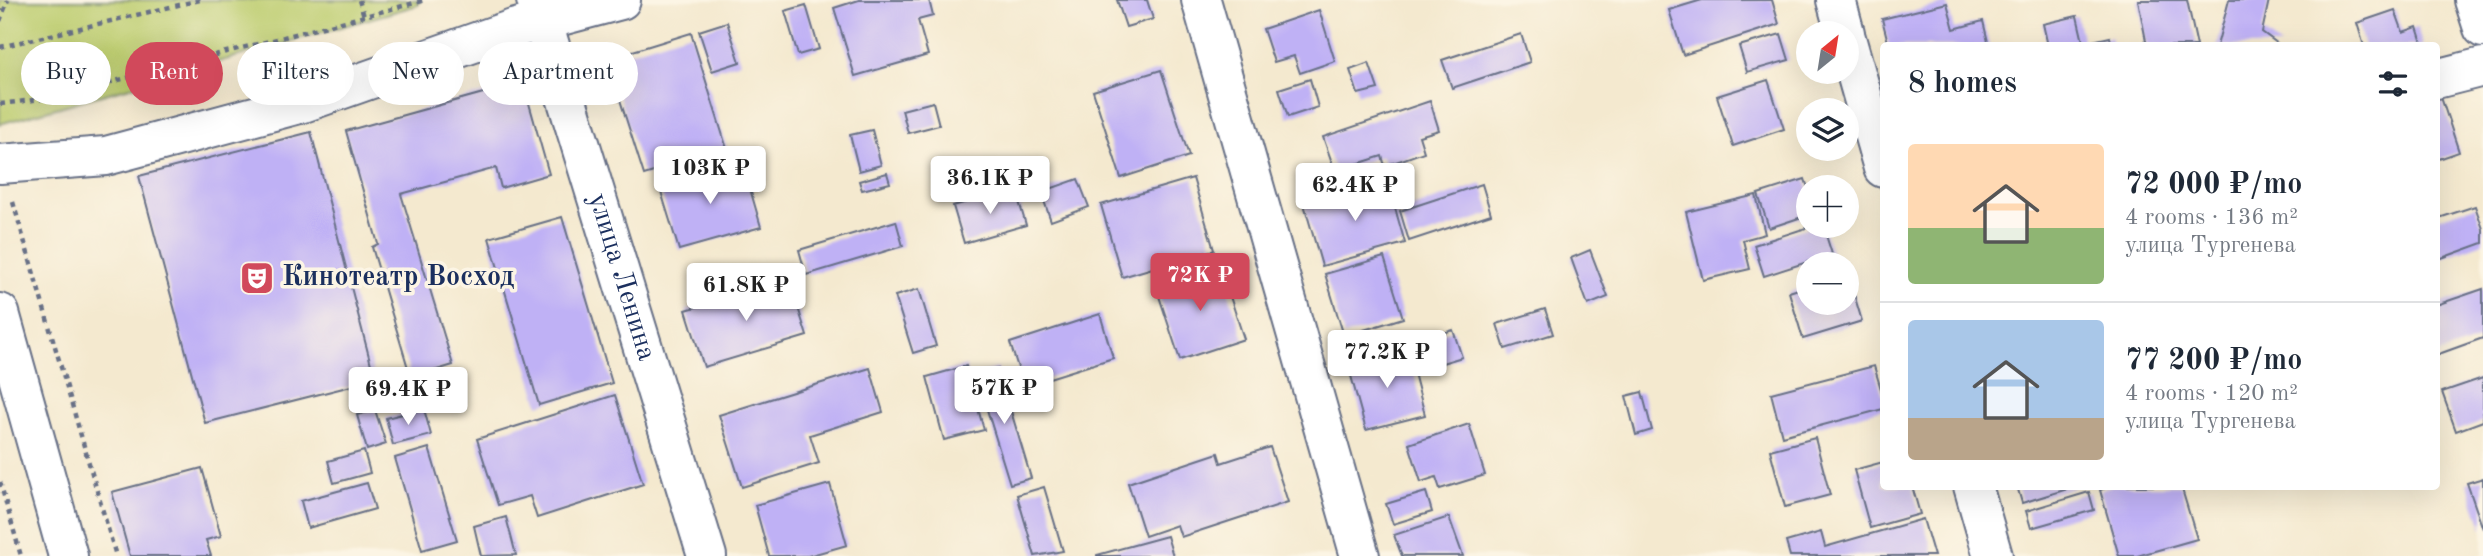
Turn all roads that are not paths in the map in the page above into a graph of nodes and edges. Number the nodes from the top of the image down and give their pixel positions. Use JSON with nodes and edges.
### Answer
{"nodes":[{"id":1,"x":621,"y":0,"type":"edge"},
{"id":2,"x":1201,"y":0,"type":"edge"},
{"id":3,"x":1836,"y":0,"type":"edge"},
{"id":4,"x":2474,"y":0,"type":"edge"},
{"id":5,"x":539,"y":11,"type":"edge"},
{"id":6,"x":1842,"y":21,"type":"edge"},
{"id":7,"x":2483,"y":28,"type":"edge"},
{"id":8,"x":2483,"y":67,"type":"edge"},
{"id":9,"x":2440,"y":78,"type":"edge"},
{"id":10,"x":1859,"y":79,"type":"edge"},
{"id":11,"x":1880,"y":150,"type":"edge"},
{"id":12,"x":1,"y":164,"type":"edge"},
{"id":13,"x":0,"y":313,"type":"edge"},
{"id":14,"x":1974,"y":490,"type":"edge"},
{"id":15,"x":68,"y":556,"type":"edge"},
{"id":16,"x":707,"y":556,"type":"edge"},
{"id":17,"x":1360,"y":556,"type":"edge"},
{"id":18,"x":1993,"y":556,"type":"edge"}],
"edges":[{"from":1,"to":5,"type":"street"},
{"from":2,"to":17,"type":"street"},
{"from":3,"to":6,"type":"street"},
{"from":4,"to":7,"type":"street"},
{"from":5,"to":12,"type":"street"},
{"from":5,"to":16,"type":"street","name":"улица Ленина"},
{"from":8,"to":9,"type":"street"},
{"from":10,"to":11,"type":"street"},
{"from":13,"to":15,"type":"street"},
{"from":14,"to":18,"type":"street"}]}
